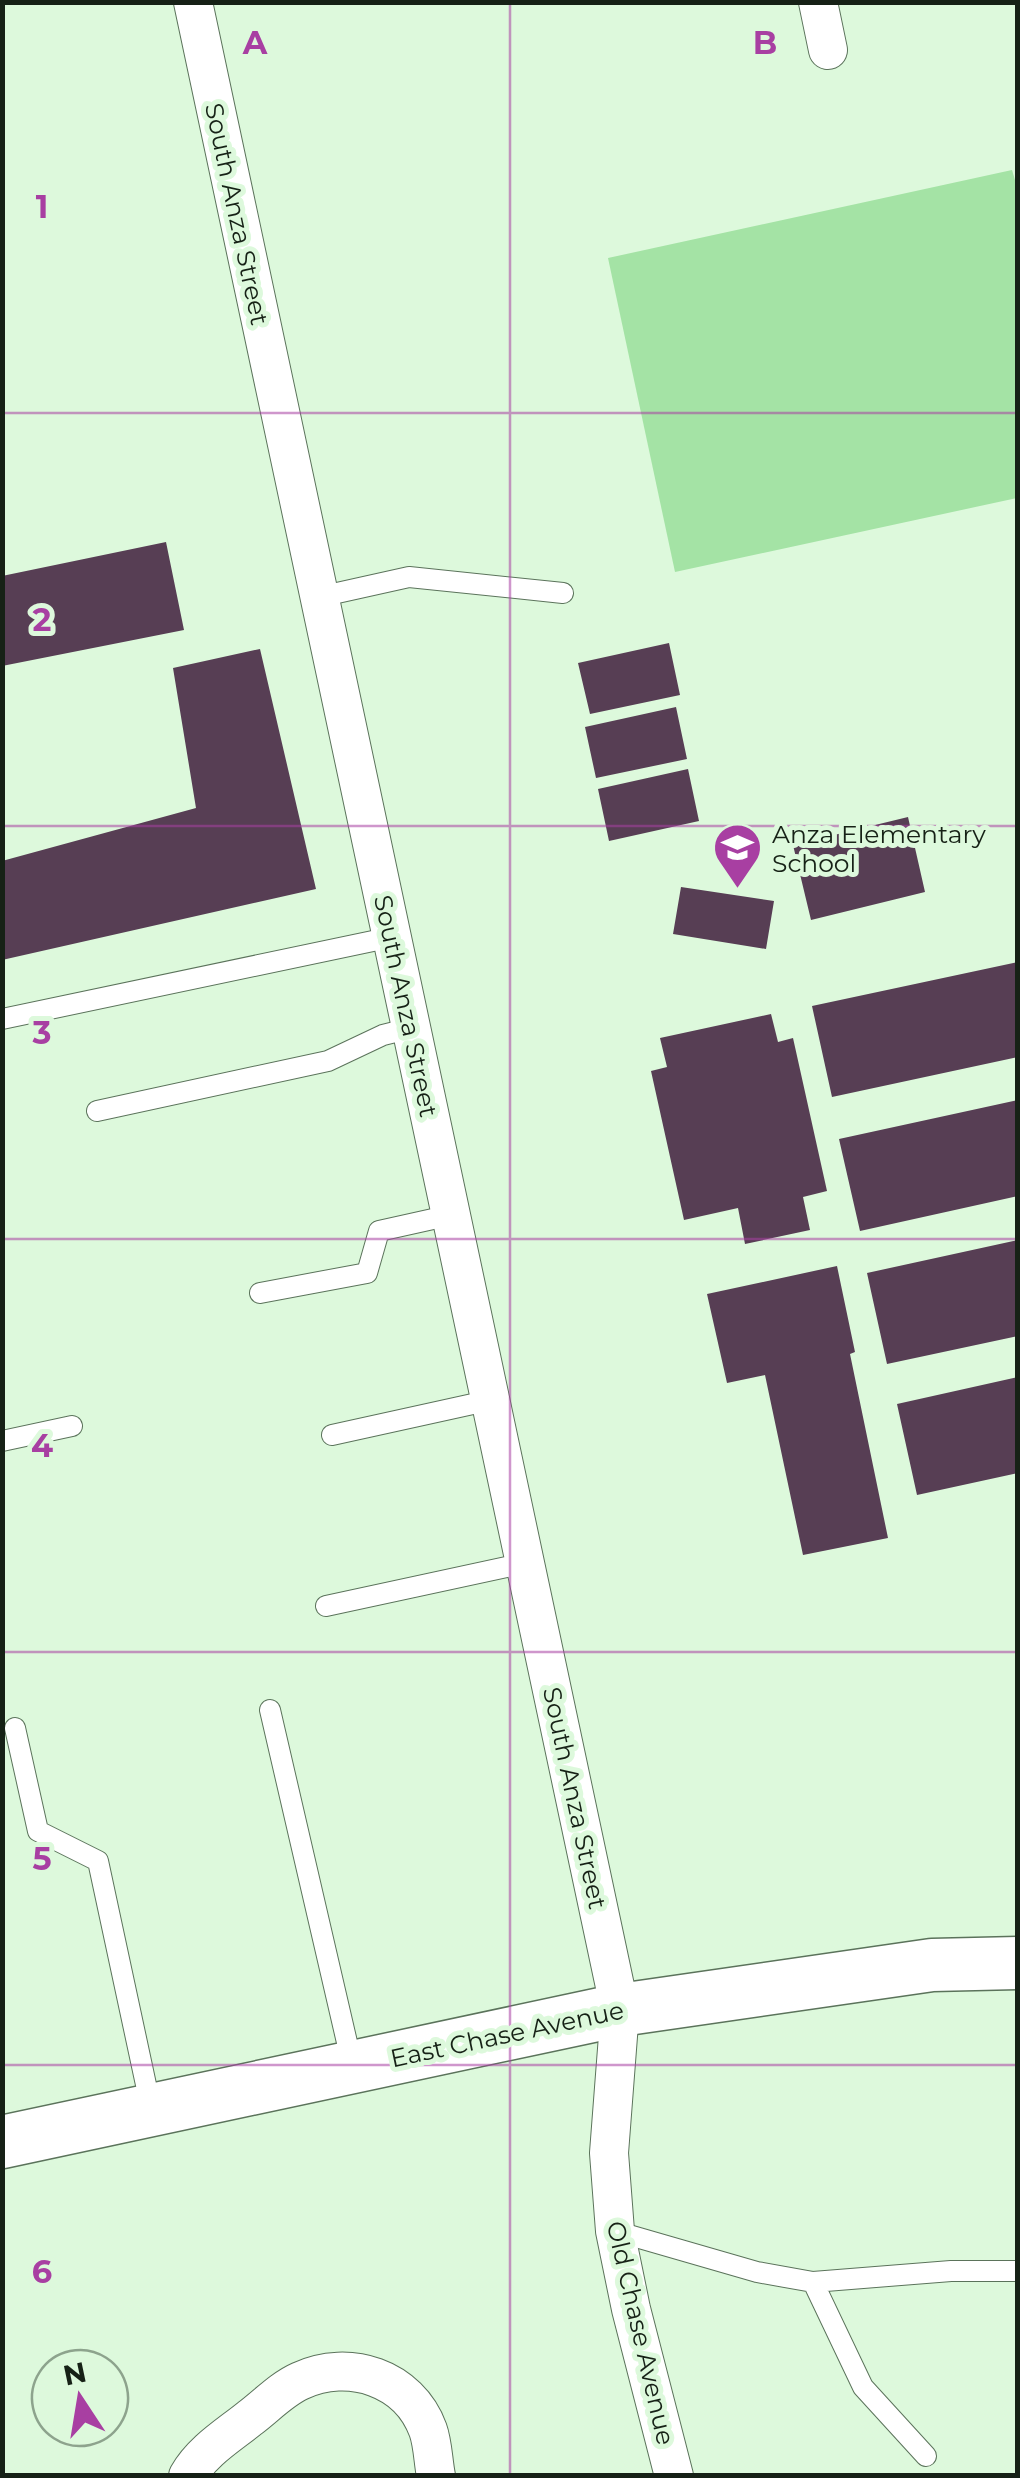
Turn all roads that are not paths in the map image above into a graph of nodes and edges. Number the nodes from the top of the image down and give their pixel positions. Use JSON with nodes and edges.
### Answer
{"nodes":[{"id":1,"x":192,"y":2,"type":"edge"},
{"id":2,"x":818,"y":2,"type":"edge"},
{"id":3,"x":828,"y":50,"type":"dead end"},
{"id":4,"x":563,"y":593,"type":"dead end"},
{"id":5,"x":319,"y":596,"type":"junction"},
{"id":6,"x":392,"y":937,"type":"junction"},
{"id":7,"x":2,"y":1019,"type":"edge"},
{"id":8,"x":411,"y":1028,"type":"junction"},
{"id":9,"x":97,"y":1111,"type":"dead end"},
{"id":10,"x":451,"y":1215,"type":"junction"},
{"id":11,"x":260,"y":1293,"type":"dead end"},
{"id":12,"x":491,"y":1400,"type":"junction"},
{"id":13,"x":72,"y":1426,"type":"dead end"},
{"id":14,"x":332,"y":1435,"type":"dead end"},
{"id":15,"x":2,"y":1441,"type":"edge"},
{"id":16,"x":525,"y":1563,"type":"junction"},
{"id":17,"x":326,"y":1606,"type":"dead end"},
{"id":18,"x":270,"y":1710,"type":"dead end"},
{"id":19,"x":15,"y":1728,"type":"dead end"},
{"id":20,"x":1018,"y":1963,"type":"edge"},
{"id":21,"x":620,"y":2010,"type":"junction"},
{"id":22,"x":352,"y":2066,"type":"junction"},
{"id":23,"x":151,"y":2110,"type":"junction"},
{"id":24,"x":2,"y":2142,"type":"edge"},
{"id":25,"x":615,"y":2231,"type":"junction"},
{"id":26,"x":1018,"y":2271,"type":"edge"},
{"id":27,"x":812,"y":2282,"type":"junction"},
{"id":28,"x":926,"y":2456,"type":"dead end"},
{"id":29,"x":188,"y":2476,"type":"edge"},
{"id":30,"x":436,"y":2476,"type":"edge"},
{"id":31,"x":674,"y":2476,"type":"edge"}],
"edges":[{"from":1,"to":5,"type":"street","name":"South Anza Street"},
{"from":2,"to":3,"type":"street"},
{"from":4,"to":5,"type":"lane"},
{"from":5,"to":6,"type":"street","name":"South Anza Street"},
{"from":6,"to":7,"type":"lane"},
{"from":6,"to":8,"type":"street","name":"South Anza Street"},
{"from":8,"to":9,"type":"lane"},
{"from":8,"to":10,"type":"street","name":"South Anza Street"},
{"from":10,"to":11,"type":"lane"},
{"from":10,"to":12,"type":"street","name":"South Anza Street"},
{"from":12,"to":14,"type":"lane"},
{"from":12,"to":16,"type":"street","name":"South Anza Street"},
{"from":13,"to":15,"type":"lane"},
{"from":16,"to":17,"type":"lane"},
{"from":16,"to":21,"type":"street","name":"South Anza Street"},
{"from":18,"to":22,"type":"lane"},
{"from":19,"to":23,"type":"lane"},
{"from":20,"to":21,"type":"main road","name":"East Chase Avenue"},
{"from":21,"to":22,"type":"main road","name":"East Chase Avenue"},
{"from":21,"to":25,"type":"street","name":"Old Chase Avenue"},
{"from":22,"to":23,"type":"main road","name":"East Chase Avenue"},
{"from":23,"to":24,"type":"main road","name":"East Chase Avenue"},
{"from":25,"to":27,"type":"lane"},
{"from":25,"to":31,"type":"street","name":"Old Chase Avenue"},
{"from":26,"to":27,"type":"lane"},
{"from":27,"to":28,"type":"lane"},
{"from":29,"to":30,"type":"street"}]}
